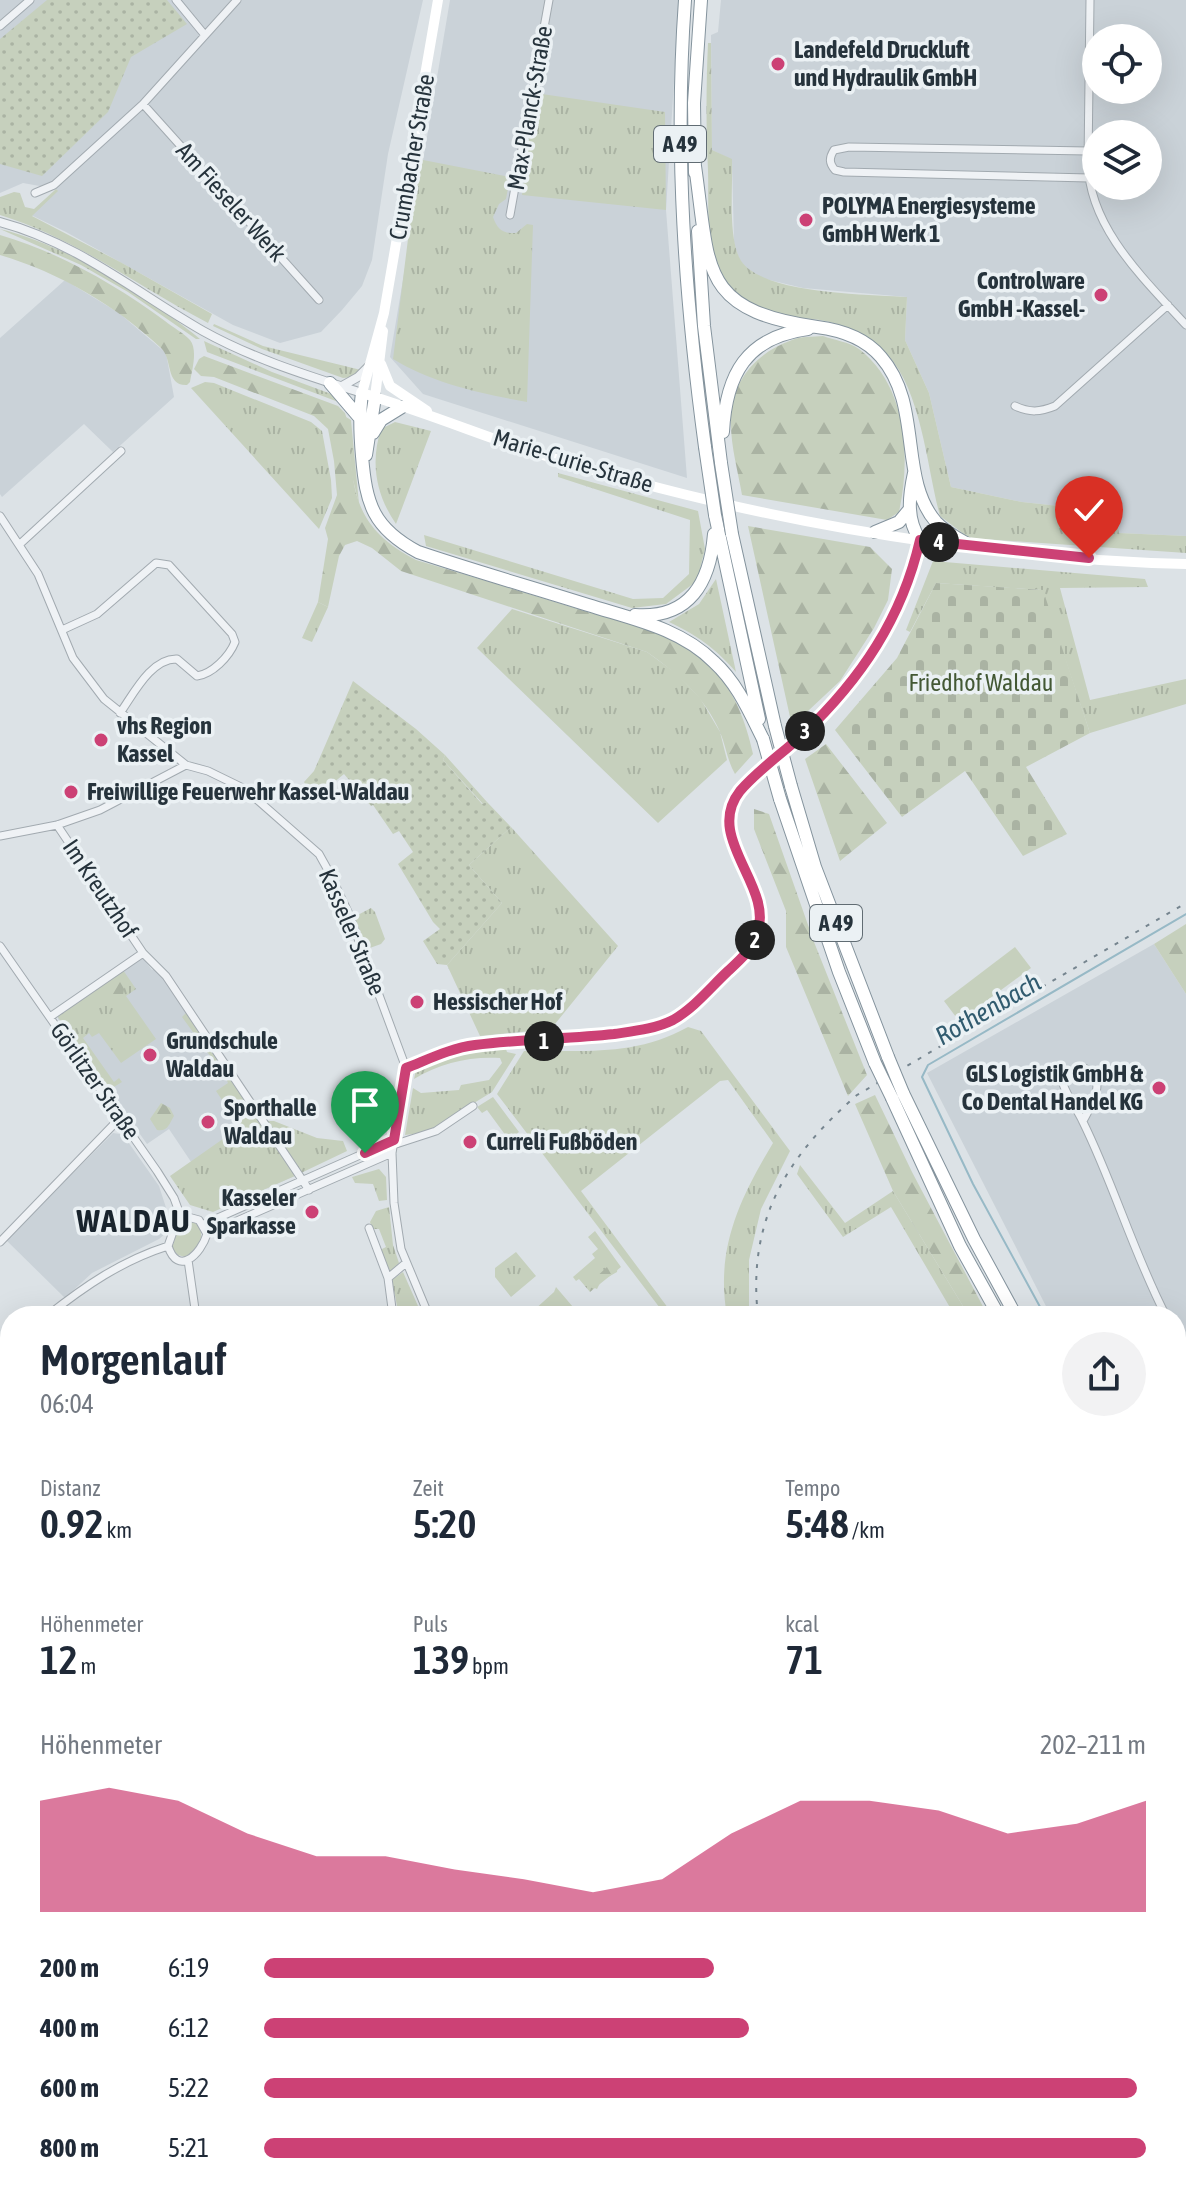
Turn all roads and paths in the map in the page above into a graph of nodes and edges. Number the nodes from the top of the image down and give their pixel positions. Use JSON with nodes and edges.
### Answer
{"nodes":[{"id":1,"x":30,"y":0,"type":"edge"},
{"id":2,"x":176,"y":0,"type":"edge"},
{"id":3,"x":237,"y":0,"type":"edge"},
{"id":4,"x":438,"y":0,"type":"edge"},
{"id":5,"x":549,"y":0,"type":"edge"},
{"id":6,"x":685,"y":0,"type":"edge"},
{"id":7,"x":701,"y":0,"type":"edge"},
{"id":8,"x":1090,"y":0,"type":"edge"},
{"id":9,"x":0,"y":26,"type":"edge"},
{"id":10,"x":204,"y":34,"type":"junction"},
{"id":11,"x":143,"y":104,"type":"junction"},
{"id":12,"x":1088,"y":120,"type":"edge"},
{"id":13,"x":1082,"y":151,"type":"edge"},
{"id":14,"x":695,"y":166,"type":"junction"},
{"id":15,"x":1082,"y":178,"type":"edge"},
{"id":16,"x":35,"y":193,"type":"dead end"},
{"id":17,"x":1096,"y":200,"type":"edge"},
{"id":18,"x":510,"y":215,"type":"dead end"},
{"id":19,"x":0,"y":222,"type":"edge"},
{"id":20,"x":319,"y":300,"type":"dead end"},
{"id":21,"x":1168,"y":305,"type":"junction"},
{"id":22,"x":384,"y":313,"type":"junction"},
{"id":23,"x":1186,"y":325,"type":"edge"},
{"id":24,"x":823,"y":328,"type":"junction"},
{"id":25,"x":381,"y":364,"type":"junction"},
{"id":26,"x":369,"y":366,"type":"junction"},
{"id":27,"x":336,"y":384,"type":"junction"},
{"id":28,"x":369,"y":395,"type":"junction"},
{"id":29,"x":1015,"y":406,"type":"dead end"},
{"id":30,"x":402,"y":407,"type":"junction"},
{"id":31,"x":359,"y":417,"type":"junction"},
{"id":32,"x":443,"y":420,"type":"junction"},
{"id":33,"x":370,"y":439,"type":"junction"},
{"id":34,"x":121,"y":451,"type":"dead end"},
{"id":35,"x":721,"y":455,"type":"junction"},
{"id":36,"x":914,"y":469,"type":"junction"},
{"id":37,"x":363,"y":470,"type":"junction"},
{"id":38,"x":924,"y":502,"type":"junction"},
{"id":39,"x":909,"y":510,"type":"junction"},
{"id":40,"x":0,"y":516,"type":"edge"},
{"id":41,"x":716,"y":529,"type":"junction"},
{"id":42,"x":875,"y":532,"type":"junction"},
{"id":43,"x":920,"y":540,"type":"junction"},
{"id":44,"x":20,"y":544,"type":"junction"},
{"id":45,"x":971,"y":546,"type":"junction"},
{"id":46,"x":1186,"y":564,"type":"edge"},
{"id":47,"x":622,"y":614,"type":"junction"},
{"id":48,"x":62,"y":630,"type":"junction"},
{"id":49,"x":120,"y":713,"type":"junction"},
{"id":50,"x":763,"y":739,"type":"junction"},
{"id":51,"x":186,"y":765,"type":"junction"},
{"id":52,"x":57,"y":825,"type":"junction"},
{"id":53,"x":0,"y":836,"type":"edge"},
{"id":54,"x":0,"y":946,"type":"edge"},
{"id":55,"x":143,"y":953,"type":"junction"},
{"id":56,"x":50,"y":1017,"type":"junction"},
{"id":57,"x":406,"y":1068,"type":"junction"},
{"id":58,"x":897,"y":1096,"type":"junction"},
{"id":59,"x":473,"y":1106,"type":"dead end"},
{"id":60,"x":120,"y":1118,"type":"junction"},
{"id":61,"x":1083,"y":1121,"type":"junction"},
{"id":62,"x":393,"y":1146,"type":"junction"},
{"id":63,"x":304,"y":1181,"type":"junction"},
{"id":64,"x":309,"y":1190,"type":"junction"},
{"id":65,"x":182,"y":1220,"type":"junction"},
{"id":66,"x":204,"y":1224,"type":"junction"},
{"id":67,"x":369,"y":1228,"type":"dead end"},
{"id":68,"x":207,"y":1234,"type":"junction"},
{"id":69,"x":0,"y":1242,"type":"edge"},
{"id":70,"x":168,"y":1246,"type":"junction"},
{"id":71,"x":188,"y":1260,"type":"junction"},
{"id":72,"x":406,"y":1263,"type":"junction"},
{"id":73,"x":388,"y":1278,"type":"junction"},
{"id":74,"x":60,"y":1306,"type":"edge"},
{"id":75,"x":195,"y":1306,"type":"edge"},
{"id":76,"x":392,"y":1306,"type":"edge"},
{"id":77,"x":425,"y":1306,"type":"edge"},
{"id":78,"x":993,"y":1306,"type":"edge"},
{"id":79,"x":1011,"y":1306,"type":"edge"},
{"id":80,"x":1161,"y":1306,"type":"edge"}],
"edges":[{"from":1,"to":9,"type":"street"},
{"from":2,"to":10,"type":"street"},
{"from":3,"to":10,"type":"street"},
{"from":4,"to":22,"type":"main road","name":"Crumbacher Straße"},
{"from":5,"to":18,"type":"street","name":"Max-Planck-Straße"},
{"from":6,"to":41,"type":"highway","number":"A 49","bridge":true},
{"from":7,"to":14,"type":"highway","number":"A 49"},
{"from":8,"to":12,"type":"street"},
{"from":10,"to":11,"type":"street"},
{"from":11,"to":16,"type":"street"},
{"from":11,"to":20,"type":"street","name":"Am Fieseler Werk"},
{"from":13,"to":15,"type":"street"},
{"from":14,"to":24,"type":"highway"},
{"from":14,"to":35,"type":"highway","number":"A 49"},
{"from":17,"to":21,"type":"street"},
{"from":19,"to":27,"type":"street","name":"Marie-Curie-Straße"},
{"from":21,"to":23,"type":"street"},
{"from":21,"to":29,"type":"street"},
{"from":22,"to":25,"type":"main road","name":"Crumbacher Straße"},
{"from":22,"to":26,"type":"main road","name":"Crumbacher Straße"},
{"from":24,"to":35,"type":"highway"},
{"from":24,"to":36,"type":"highway"},
{"from":25,"to":28,"type":"main road","name":"Crumbacher Straße"},
{"from":25,"to":32,"type":"main road"},
{"from":26,"to":27,"type":"street"},
{"from":26,"to":28,"type":"main road","name":"Crumbacher Straße"},
{"from":27,"to":28,"type":"street","name":"Marie-Curie-Straße"},
{"from":27,"to":31,"type":"highway"},
{"from":28,"to":30,"type":"main road","name":"Marie-Curie-Straße"},
{"from":28,"to":31,"type":"highway"},
{"from":28,"to":33,"type":"highway"},
{"from":30,"to":32,"type":"main road","name":"Marie-Curie-Straße"},
{"from":30,"to":33,"type":"highway"},
{"from":31,"to":37,"type":"highway"},
{"from":32,"to":42,"type":"main road","name":"Marie-Curie-Straße"},
{"from":33,"to":37,"type":"highway"},
{"from":34,"to":44,"type":"street"},
{"from":35,"to":58,"type":"highway","number":"A 49","bridge":true},
{"from":36,"to":38,"type":"highway"},
{"from":36,"to":39,"type":"highway"},
{"from":37,"to":47,"type":"highway"},
{"from":38,"to":43,"type":"highway"},
{"from":38,"to":45,"type":"highway"},
{"from":39,"to":42,"type":"highway"},
{"from":39,"to":43,"type":"highway"},
{"from":40,"to":44,"type":"street","name":"Kasseler Straße"},
{"from":41,"to":47,"type":"highway"},
{"from":41,"to":50,"type":"highway","number":"A 49"},
{"from":42,"to":43,"type":"main road","name":"Marie-Curie-Straße"},
{"from":43,"to":45,"type":"main road","name":"Marie-Curie-Straße"},
{"from":43,"to":57,"type":"street"},
{"from":44,"to":48,"type":"street","name":"Kasseler Straße"},
{"from":45,"to":46,"type":"main road","name":"Marie-Curie-Straße"},
{"from":47,"to":50,"type":"highway"},
{"from":48,"to":49,"type":"street","name":"Kasseler Straße"},
{"from":48,"to":49,"type":"street"},
{"from":49,"to":51,"type":"street","name":"Kasseler Straße"},
{"from":50,"to":58,"type":"highway","number":"A 49","bridge":true},
{"from":51,"to":52,"type":"street"},
{"from":51,"to":57,"type":"street","name":"Kasseler Straße"},
{"from":52,"to":53,"type":"street"},
{"from":52,"to":55,"type":"street","name":"Im Kreutzhof"},
{"from":54,"to":56,"type":"street","name":"Görlitzer Straße"},
{"from":55,"to":56,"type":"street","name":"Im Kreutzhof"},
{"from":55,"to":63,"type":"street","name":"Im Kreutzhof"},
{"from":56,"to":60,"type":"street","name":"Görlitzer Straße"},
{"from":57,"to":62,"type":"street"},
{"from":58,"to":78,"type":"highway","number":"A 49"},
{"from":58,"to":79,"type":"highway","number":"A 49"},
{"from":59,"to":62,"type":"street"},
{"from":60,"to":65,"type":"street","name":"Görlitzer Straße"},
{"from":60,"to":69,"type":"street"},
{"from":61,"to":61,"type":"street"},
{"from":61,"to":80,"type":"street"},
{"from":62,"to":63,"type":"street"},
{"from":62,"to":64,"type":"street"},
{"from":62,"to":72,"type":"street"},
{"from":63,"to":64,"type":"street","name":"Im Kreutzhof"},
{"from":63,"to":66,"type":"street"},
{"from":64,"to":68,"type":"street"},
{"from":65,"to":66,"type":"street"},
{"from":65,"to":70,"type":"street"},
{"from":66,"to":68,"type":"street"},
{"from":67,"to":73,"type":"street"},
{"from":68,"to":71,"type":"street"},
{"from":70,"to":71,"type":"street"},
{"from":70,"to":74,"type":"street"},
{"from":71,"to":75,"type":"street"},
{"from":72,"to":73,"type":"street"},
{"from":72,"to":77,"type":"street"},
{"from":73,"to":76,"type":"street"}]}
